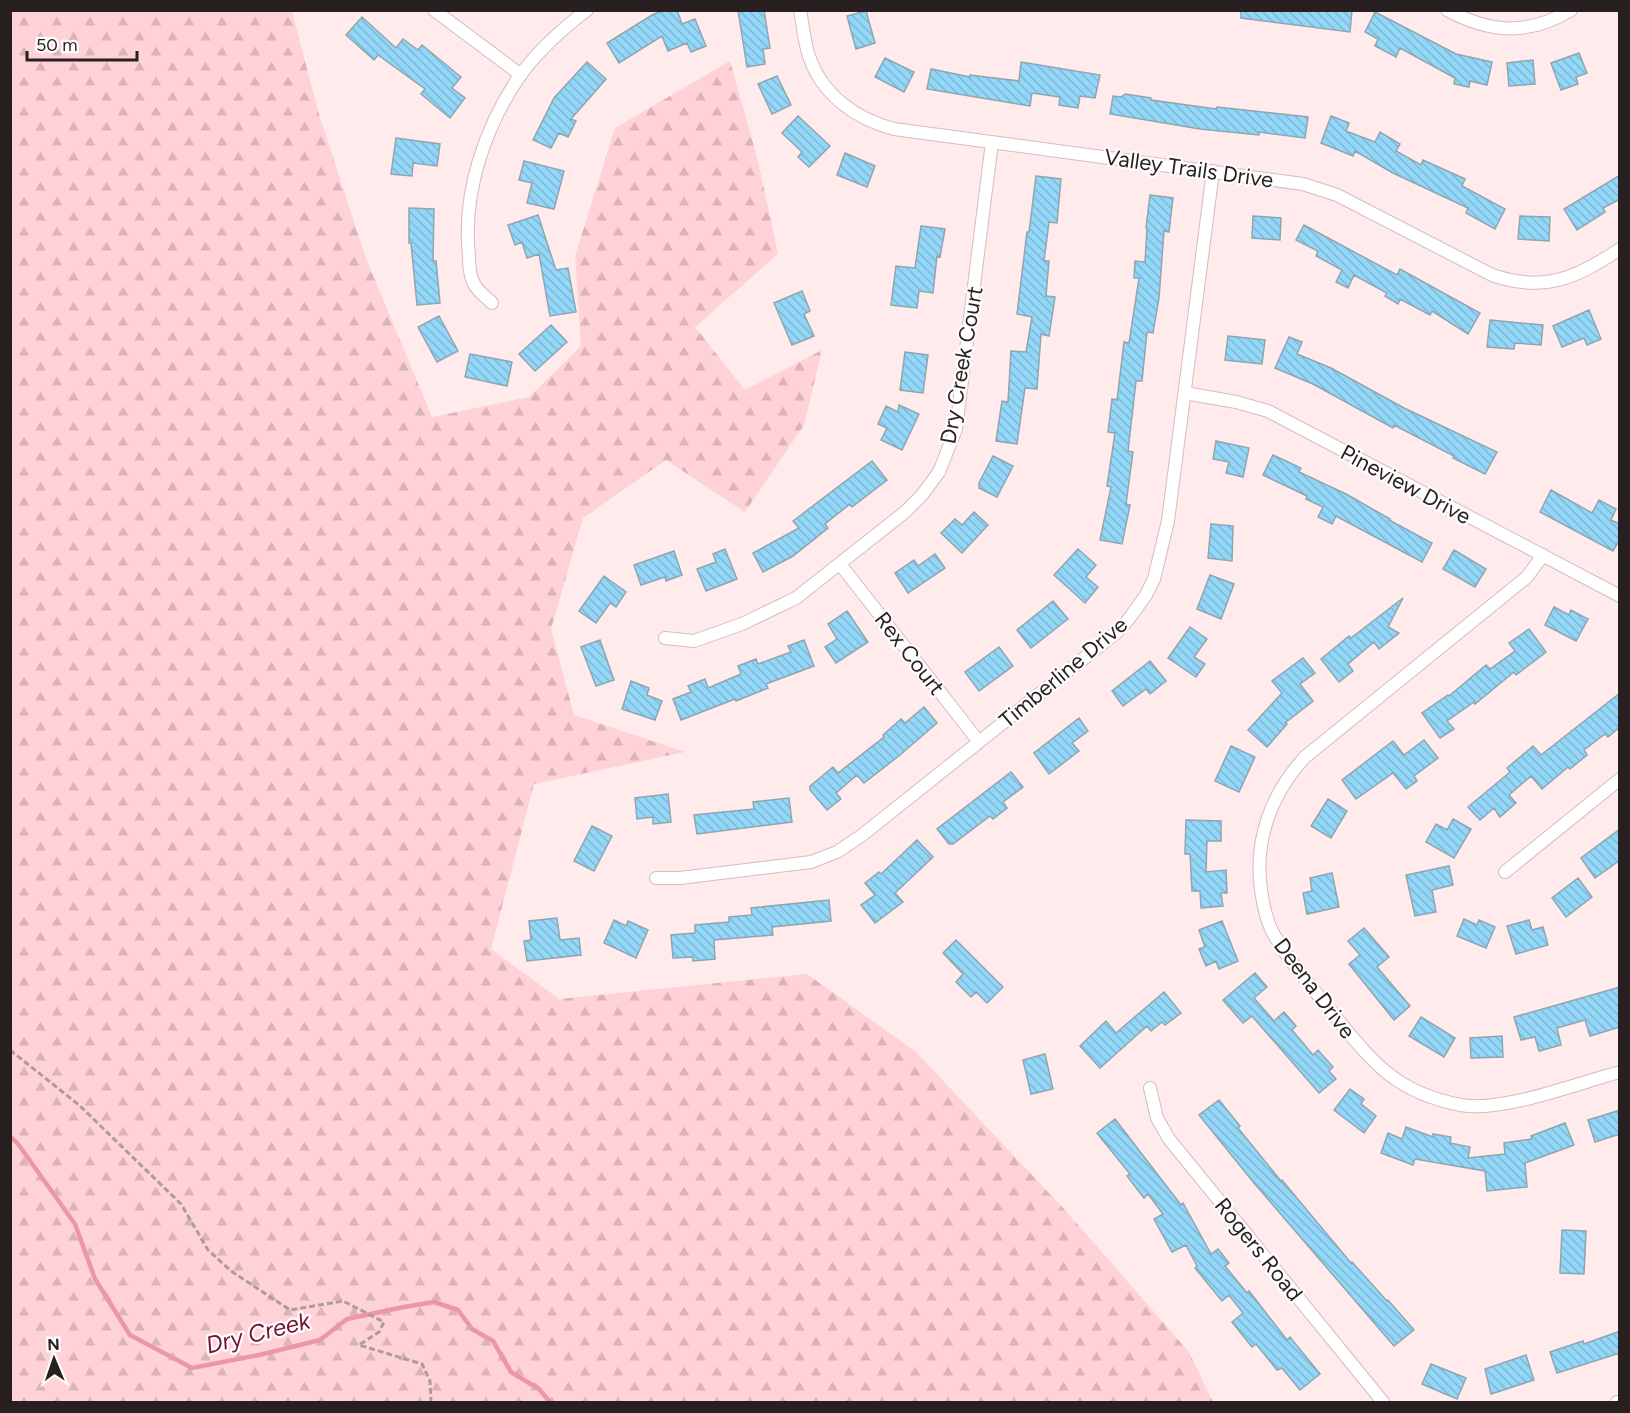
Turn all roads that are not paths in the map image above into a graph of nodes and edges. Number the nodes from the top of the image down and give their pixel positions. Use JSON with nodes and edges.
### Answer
{"nodes":[{"id":1,"x":434,"y":10,"type":"edge"},
{"id":2,"x":587,"y":10,"type":"edge"},
{"id":3,"x":800,"y":10,"type":"edge"},
{"id":4,"x":1447,"y":10,"type":"edge"},
{"id":5,"x":1571,"y":10,"type":"edge"},
{"id":6,"x":521,"y":75,"type":"junction"},
{"id":7,"x":992,"y":142,"type":"junction"},
{"id":8,"x":1213,"y":171,"type":"junction"},
{"id":9,"x":1620,"y":249,"type":"edge"},
{"id":10,"x":492,"y":303,"type":"dead end"},
{"id":11,"x":1185,"y":393,"type":"junction"},
{"id":12,"x":1543,"y":555,"type":"junction"},
{"id":13,"x":840,"y":564,"type":"junction"},
{"id":14,"x":1620,"y":596,"type":"edge"},
{"id":15,"x":665,"y":638,"type":"dead end"},
{"id":16,"x":979,"y":742,"type":"junction"},
{"id":17,"x":1620,"y":779,"type":"edge"},
{"id":18,"x":1505,"y":872,"type":"dead end"},
{"id":19,"x":656,"y":878,"type":"dead end"},
{"id":20,"x":1620,"y":1072,"type":"edge"},
{"id":21,"x":1150,"y":1088,"type":"dead end"},
{"id":22,"x":1383,"y":1402,"type":"edge"}],
"edges":[{"from":1,"to":6,"type":"street"},
{"from":2,"to":6,"type":"street"},
{"from":3,"to":7,"type":"street","name":"Valley Trails Drive"},
{"from":4,"to":5,"type":"street"},
{"from":6,"to":10,"type":"street"},
{"from":7,"to":8,"type":"street","name":"Valley Trails Drive"},
{"from":7,"to":13,"type":"street","name":"Dry Creek Court"},
{"from":8,"to":9,"type":"street","name":"Valley Trails Drive"},
{"from":8,"to":11,"type":"street","name":"Timberline Drive"},
{"from":11,"to":12,"type":"street","name":"Pineview Drive"},
{"from":11,"to":16,"type":"street","name":"Timberline Drive"},
{"from":12,"to":14,"type":"street","name":"Pineview Drive"},
{"from":12,"to":20,"type":"street","name":"Deena Drive"},
{"from":13,"to":15,"type":"street","name":"Dry Creek Court"},
{"from":13,"to":16,"type":"street","name":"Rex Court"},
{"from":16,"to":19,"type":"street","name":"Timberline Drive"},
{"from":17,"to":18,"type":"street"},
{"from":21,"to":22,"type":"street","name":"Rogers Road"}]}
